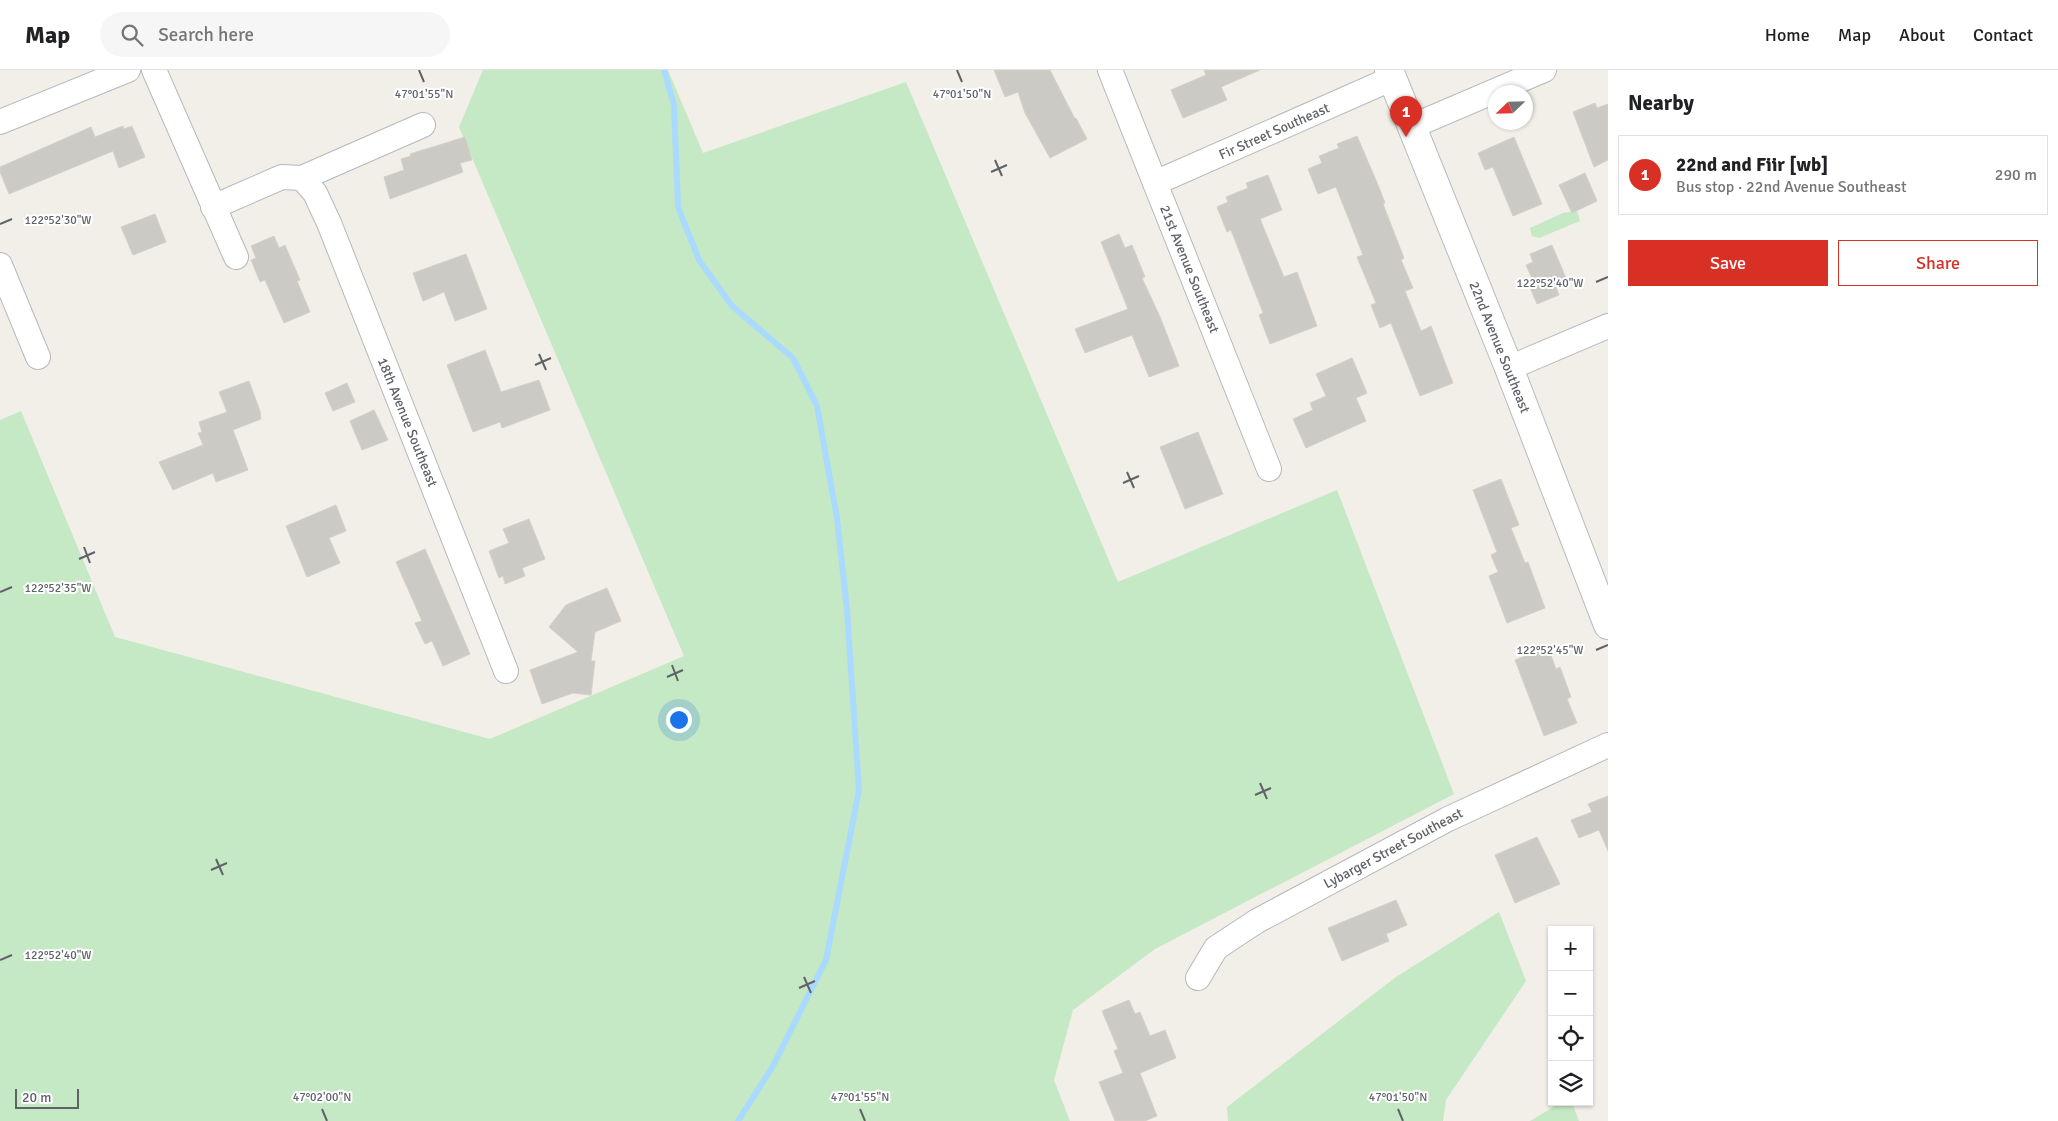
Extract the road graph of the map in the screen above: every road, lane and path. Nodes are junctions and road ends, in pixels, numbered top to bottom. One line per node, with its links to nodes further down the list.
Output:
1 (128, 70): 6 (street)
2 (154, 70): 11 (street)
3 (1110, 70): 10 (street, 21st Avenue Southeast)
4 (1544, 70): 8 (street)
5 (1391, 74): 8 (street, 22nd Avenue Southeast); 10 (street, Fir Street Southeast)
6 (0, 122)
7 (423, 125): 9 (street)
8 (1413, 126): 16 (street, 22nd Avenue Southeast)
9 (302, 178): 11 (street); 19 (street, 18th Avenue Southeast)
10 (1155, 183): 17 (street, 21st Avenue Southeast)
11 (213, 207): 12 (street)
12 (236, 257)
13 (0, 265): 15 (street)
14 (1608, 326): 16 (street)
15 (38, 356)
16 (1509, 368): 18 (street, 22nd Avenue Southeast)
17 (1269, 469)
18 (1608, 622)
19 (506, 671)
20 (1608, 745): 21 (street, Lybarger Street Southeast)
21 (1198, 978)

